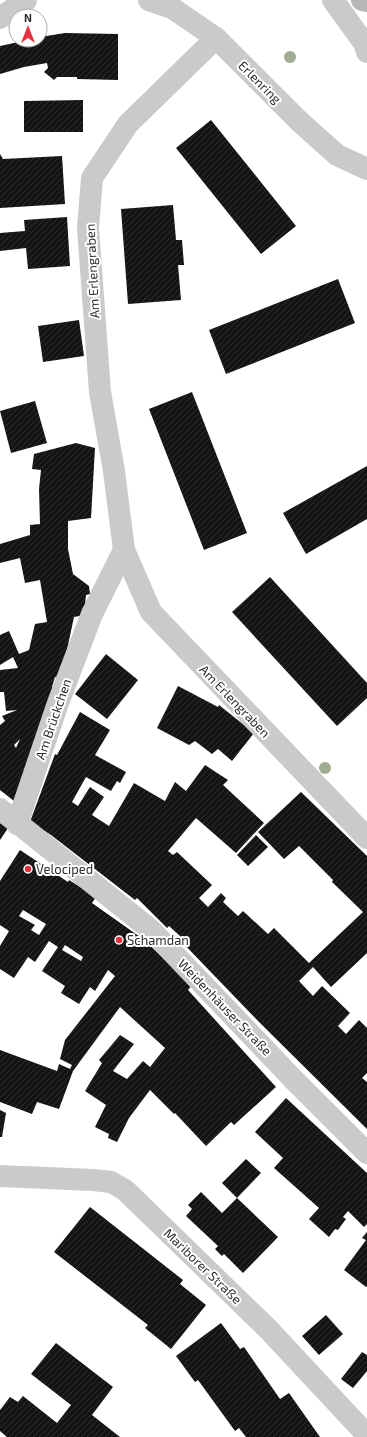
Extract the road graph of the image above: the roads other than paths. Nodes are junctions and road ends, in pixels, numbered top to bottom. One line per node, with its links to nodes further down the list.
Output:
1 (13, 0): 6 (street)
2 (26, 0): 8 (street)
3 (149, 0): 9 (street, Erlenring)
4 (333, 0): 10 (street)
5 (362, 0): 7 (main road)
6 (0, 1)
7 (367, 1)
8 (0, 18)
9 (216, 38): 11 (street, Erlenring); 12 (street, Am Erlengraben)
10 (367, 52)
11 (367, 168)
12 (124, 550): 14 (street, Am Brückchen); 15 (street, Am Erlengraben)
13 (0, 809): 14 (street, Weidenhäuser Straße)
14 (17, 824): 16 (street, Weidenhäuser Straße)
15 (367, 838)
16 (367, 1153)
17 (0, 1176): 18 (street, Mariborer Straße)
18 (367, 1435)

